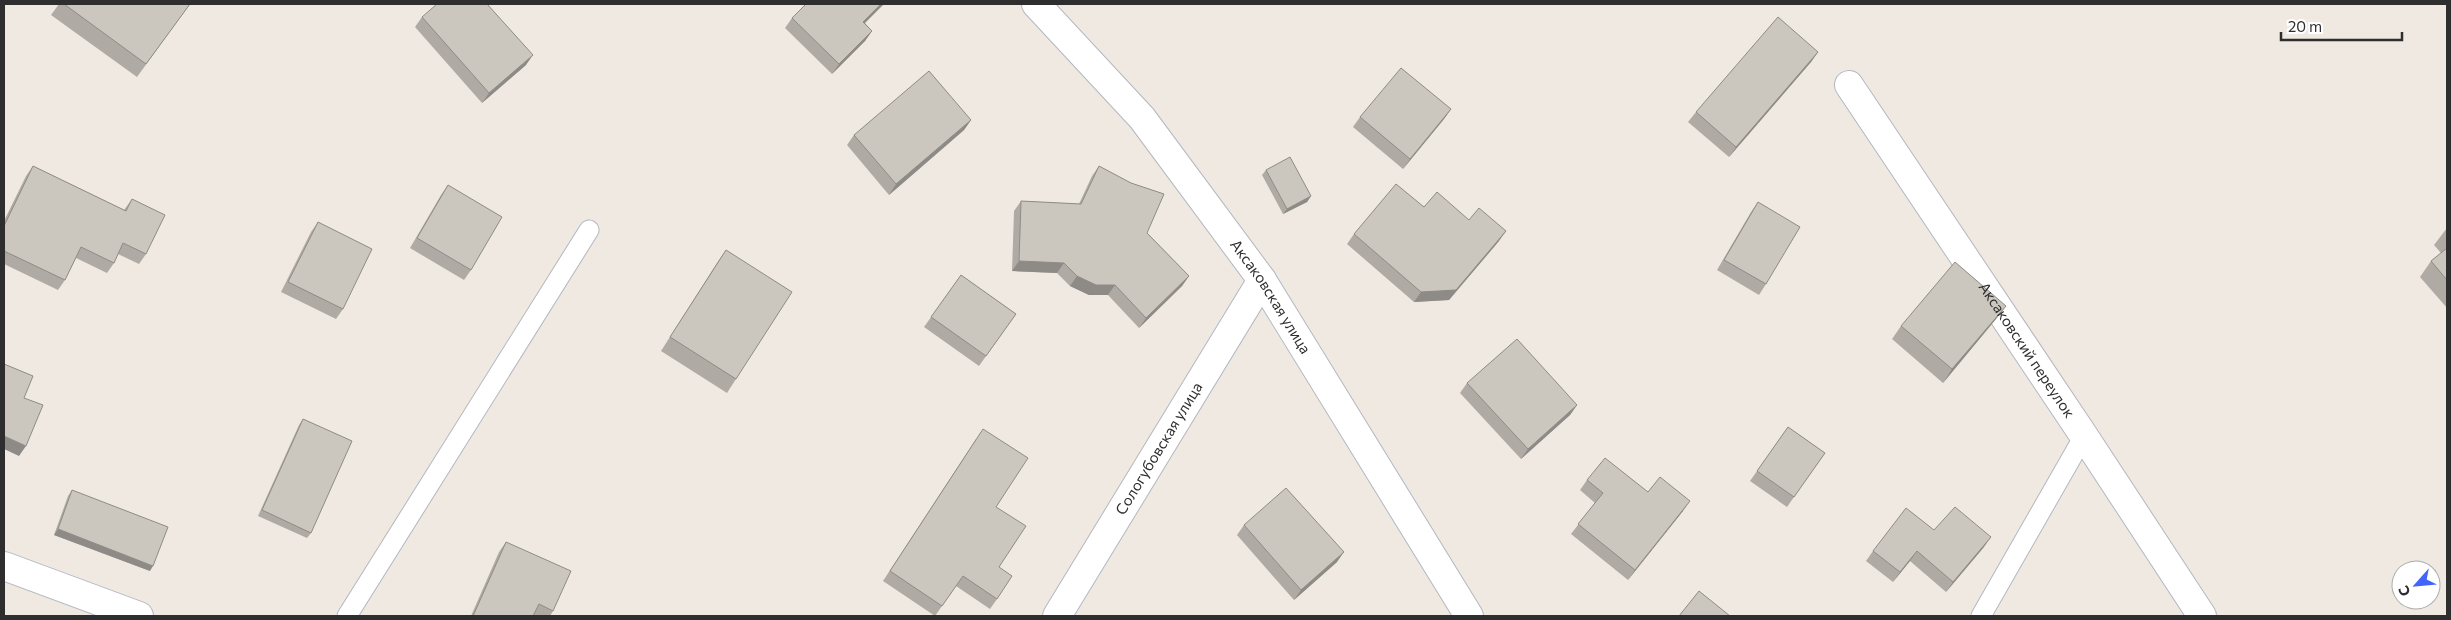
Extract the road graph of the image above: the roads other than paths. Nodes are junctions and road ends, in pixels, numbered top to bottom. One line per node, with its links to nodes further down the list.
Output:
1 (1036, 4): 4 (street, Аксаковская улица)
2 (1849, 85): 5 (street, Аксаковский переулок)
3 (589, 230): 8 (lane)
4 (1262, 280): 9 (street, Сологубовская улица); 10 (street, Аксаковская улица)
5 (2084, 436): 11 (lane); 12 (street, Аксаковский переулок)
6 (4, 566): 7 (street)
7 (139, 616)
8 (347, 616)
9 (1057, 616)
10 (1470, 616)
11 (1981, 616)
12 (2202, 616)

